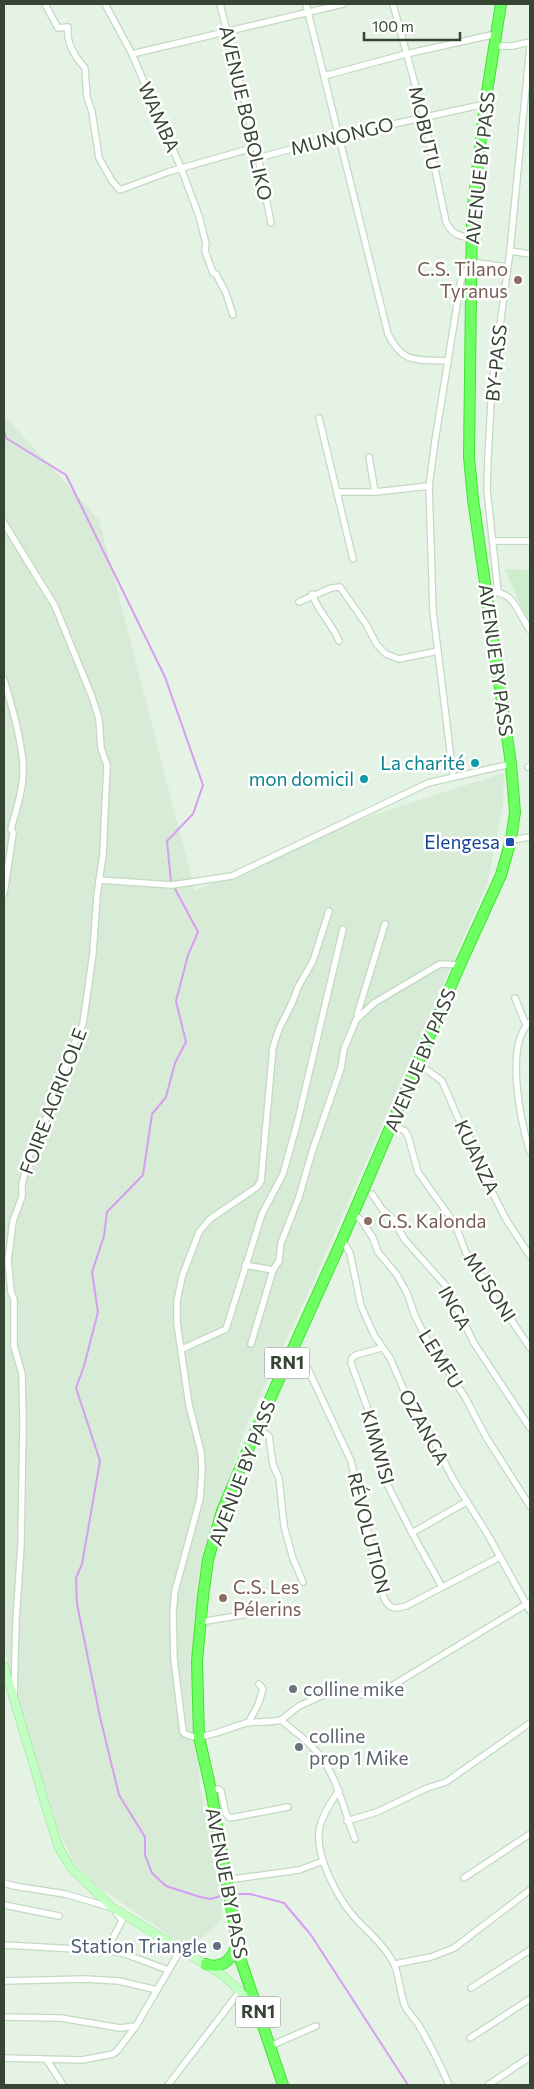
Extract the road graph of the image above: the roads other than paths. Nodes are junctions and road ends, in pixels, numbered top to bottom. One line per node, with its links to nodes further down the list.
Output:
1 (45, 4): 21 (street)
2 (105, 4): 13 (street, WAMBA)
3 (220, 4): 9 (street, AVENUE BOBOLIKO)
4 (306, 4): 8 (street)
5 (343, 4): 8 (street)
6 (393, 4): 14 (street, MOBUTU)
7 (501, 4): 10 (highway, AVENUE BY PASS / RN1)
8 (308, 12): 9 (street); 15 (street)
9 (227, 31): 13 (street); 19 (street, AVENUE BOBOLIKO)
10 (496, 34): 12 (highway, AVENUE BY PASS / RN1); 14 (street)
11 (530, 44): 12 (street); 24 (street, BY-PASS)
12 (495, 46): 16 (highway, AVENUE BY PASS / RN1)
13 (132, 54): 21 (street, WAMBA)
14 (406, 54): 15 (street); 17 (street, MOBUTU)
15 (324, 76): 18 (street)
16 (485, 104): 17 (street, MUNONGO); 23 (highway, AVENUE BY PASS / RN1)
17 (424, 117): 18 (street, MUNONGO); 23 (street, MOBUTU)
18 (339, 136): 20 (street, MUNONGO); 29 (street)
19 (256, 147): 20 (street, AVENUE BOBOLIKO); 21 (street)
20 (258, 158): 22 (street, AVENUE BOBOLIKO)
21 (181, 168): 28 (street, WAMBA)
22 (271, 223)
23 (471, 238): 26 (highway, AVENUE BY PASS / RN1)
24 (510, 251): 25 (street); 27 (street, BY-PASS)
25 (530, 254)
26 (471, 262): 27 (street); 29 (street); 39 (highway, AVENUE BY PASS / RN1)
27 (507, 267): 36 (street, BY-PASS)
28 (233, 315)
29 (448, 361): 32 (street)
30 (319, 418): 33 (street)
31 (369, 457): 34 (street)
32 (429, 486): 34 (street); 44 (street)
33 (337, 492): 34 (street); 38 (street)
34 (375, 492)
35 (4, 524): 50 (street, FOIRE AGRICOLE)
36 (494, 541): 37 (street); 39 (street, BY-PASS)
37 (530, 541)
38 (353, 559)
39 (493, 592): 42 (street); 46 (highway, AVENUE BY PASS / RN1)
40 (312, 594): 41 (street); 43 (street); 44 (street)
41 (299, 602)
42 (530, 630)
43 (339, 641)
44 (438, 651): 47 (street)
45 (4, 680): 51 (street)
46 (511, 764): 47 (street); 49 (highway, AVENUE BY PASS / RN1)
47 (454, 776): 50 (street)
48 (530, 837): 49 (street)
49 (511, 840): 55 (highway, AVENUE BY PASS / RN1)
50 (99, 880): 89 (street, FOIRE AGRICOLE)
51 (4, 893)
52 (329, 911): 74 (street)
53 (385, 924): 57 (street)
54 (343, 929): 68 (street)
55 (460, 965): 57 (street); 59 (highway, AVENUE BY PASS / RN1)
56 (515, 998): 58 (street)
57 (356, 1020): 69 (street)
58 (528, 1023): 62 (street)
59 (418, 1066): 61 (highway, AVENUE BY PASS / RN1); 67 (street, KUANZA)
60 (530, 1121): 62 (street)
61 (392, 1125): 65 (highway, AVENUE BY PASS / RN1); 73 (street, MUSONI)
62 (523, 1126): 63 (street)
63 (530, 1152)
64 (372, 1194): 76 (street, INGA)
65 (354, 1213): 66 (highway, AVENUE BY PASS / RN1); 78 (street, LEMFU)
66 (342, 1240): 71 (highway, AVENUE BY PASS / RN1); 72 (street, OZANGA)
67 (530, 1256)
68 (245, 1265): 69 (street); 74 (street)
69 (273, 1270): 70 (street)
70 (251, 1344)
71 (294, 1348): 75 (highway, AVENUE BY PASS / RN1); 82 (street, RÉVOLUTION)
72 (381, 1348): 77 (street, OZANGA); 79 (street, KIMWISI)
73 (530, 1348)
74 (182, 1349): 93 (street)
75 (257, 1428): 81 (street); 86 (highway, AVENUE BY PASS / RN1)
76 (530, 1428)
77 (466, 1502): 79 (street); 80 (street, OZANGA)
78 (530, 1506)
79 (412, 1533): 82 (street, KIMWISI)
80 (500, 1557): 82 (street, RÉVOLUTION); 83 (street, OZANGA)
81 (303, 1582)
82 (442, 1587)
83 (529, 1604): 85 (street, OZANGA); 90 (street)
84 (267, 1611): 86 (street)
85 (530, 1611)
86 (200, 1622): 93 (highway, AVENUE BY PASS / RN1)
87 (4, 1666): 89 (street)
88 (259, 1684): 91 (street)
89 (14, 1700): 106 (street)
90 (281, 1720): 91 (street); 95 (street)
91 (248, 1723): 93 (street)
92 (530, 1723): 97 (street)
93 (199, 1737): 94 (highway, AVENUE BY PASS / RN1)
94 (211, 1790): 96 (street); 102 (highway, AVENUE BY PASS / RN1)
95 (339, 1790): 97 (street); 100 (street)
96 (288, 1807)
97 (348, 1820): 99 (street)
98 (530, 1834): 101 (street)
99 (355, 1839)
100 (323, 1861): 102 (street); 114 (street)
101 (464, 1878)
102 (226, 1880): 108 (highway, AVENUE BY PASS / RN1)
103 (4, 1883): 106 (street)
104 (530, 1890): 114 (street)
105 (4, 1905): 107 (street)
106 (113, 1908): 110 (street); 112 (street)
107 (59, 1916)
108 (237, 1938): 113 (highway); 121 (highway, AVENUE BY PASS / RN1)
109 (4, 1945): 112 (street)
110 (181, 1949): 113 (street); 115 (street)
111 (530, 1950): 117 (street)
112 (106, 1951): 115 (street)
113 (206, 1964): 119 (street)
114 (394, 1964): 133 (street)
115 (168, 1970): 118 (street)
116 (4, 1981): 118 (street)
117 (471, 1988)
118 (157, 1990): 123 (street)
119 (240, 1991): 121 (street); 131 (street)
120 (530, 1999): 125 (street)
121 (259, 2014): 126 (highway, AVENUE BY PASS / RN1)
122 (4, 2017): 123 (street)
123 (136, 2026): 129 (street)
124 (316, 2026): 126 (street)
125 (470, 2038)
126 (270, 2046): 132 (highway, AVENUE BY PASS / RN1)
127 (530, 2056): 134 (street)
128 (4, 2058): 129 (street)
129 (47, 2060): 130 (street)
130 (63, 2085)
131 (168, 2085)
132 (283, 2085)
133 (449, 2085)
134 (488, 2085)

